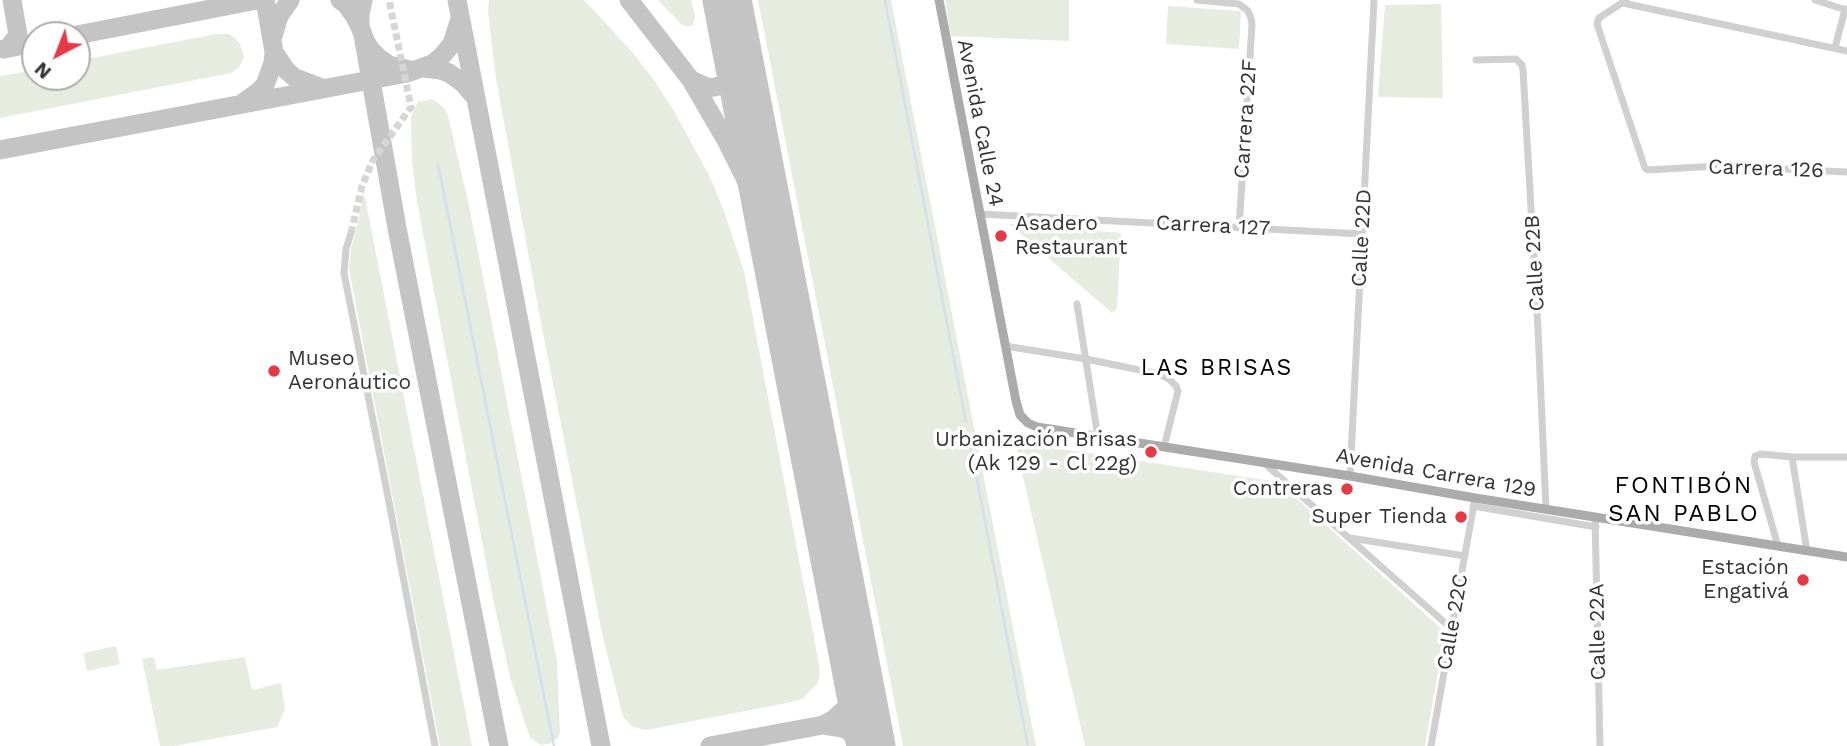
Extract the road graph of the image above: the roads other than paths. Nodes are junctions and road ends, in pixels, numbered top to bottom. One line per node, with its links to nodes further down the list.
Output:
1 (939, 0): 11 (main road, Avenida Calle 24)
2 (1197, 0): 12 (street, Carrera 22F)
3 (1374, 0): 14 (street, Calle 22D)
4 (1815, 0): 6 (street)
5 (1624, 1): 7 (street); 10 (street, Carrera 126)
6 (1846, 10): 7 (street)
7 (1835, 48): 8 (street)
8 (1847, 51)
9 (1476, 60): 26 (street, Calle 22B)
10 (1847, 172)
11 (980, 214): 12 (street, Carrera 127); 16 (main road, Avenida Calle 24)
12 (1239, 228): 14 (street, Carrera 127)
13 (351, 233): 34 (street)
14 (1362, 234): 24 (street, Calle 22D)
15 (1077, 304): 17 (street)
16 (1005, 346): 17 (street); 18 (main road, Avenida Calle 24)
17 (1086, 359): 19 (street); 20 (street)
18 (1021, 418): 19 (main road, Avenida Carrera 129)
19 (1098, 437): 20 (main road, Avenida Carrera 129)
20 (1164, 447): 23 (main road, Avenida Carrera 129)
21 (1792, 457): 22 (street); 29 (street); 30 (street)
22 (1847, 457)
23 (1264, 463): 24 (main road, Avenida Carrera 129); 28 (street)
24 (1350, 476): 25 (main road, Avenida Carrera 129)
25 (1474, 502): 26 (main road, Avenida Carrera 129); 27 (street); 31 (street, Calle 22C)
26 (1546, 509): 27 (main road, Avenida Carrera 129)
27 (1595, 522): 29 (main road, Avenida Carrera 129); 36 (street, Calle 22A)
28 (1350, 538): 31 (street); 33 (street)
29 (1778, 546): 30 (main road, Avenida Carrera 129)
30 (1807, 551): 32 (main road, Avenida Carrera 129)
31 (1465, 556): 33 (street, Calle 22C)
32 (1847, 557)
33 (1452, 629): 35 (street, Calle 22C)
34 (435, 746)
35 (1431, 746)
36 (1600, 746)

